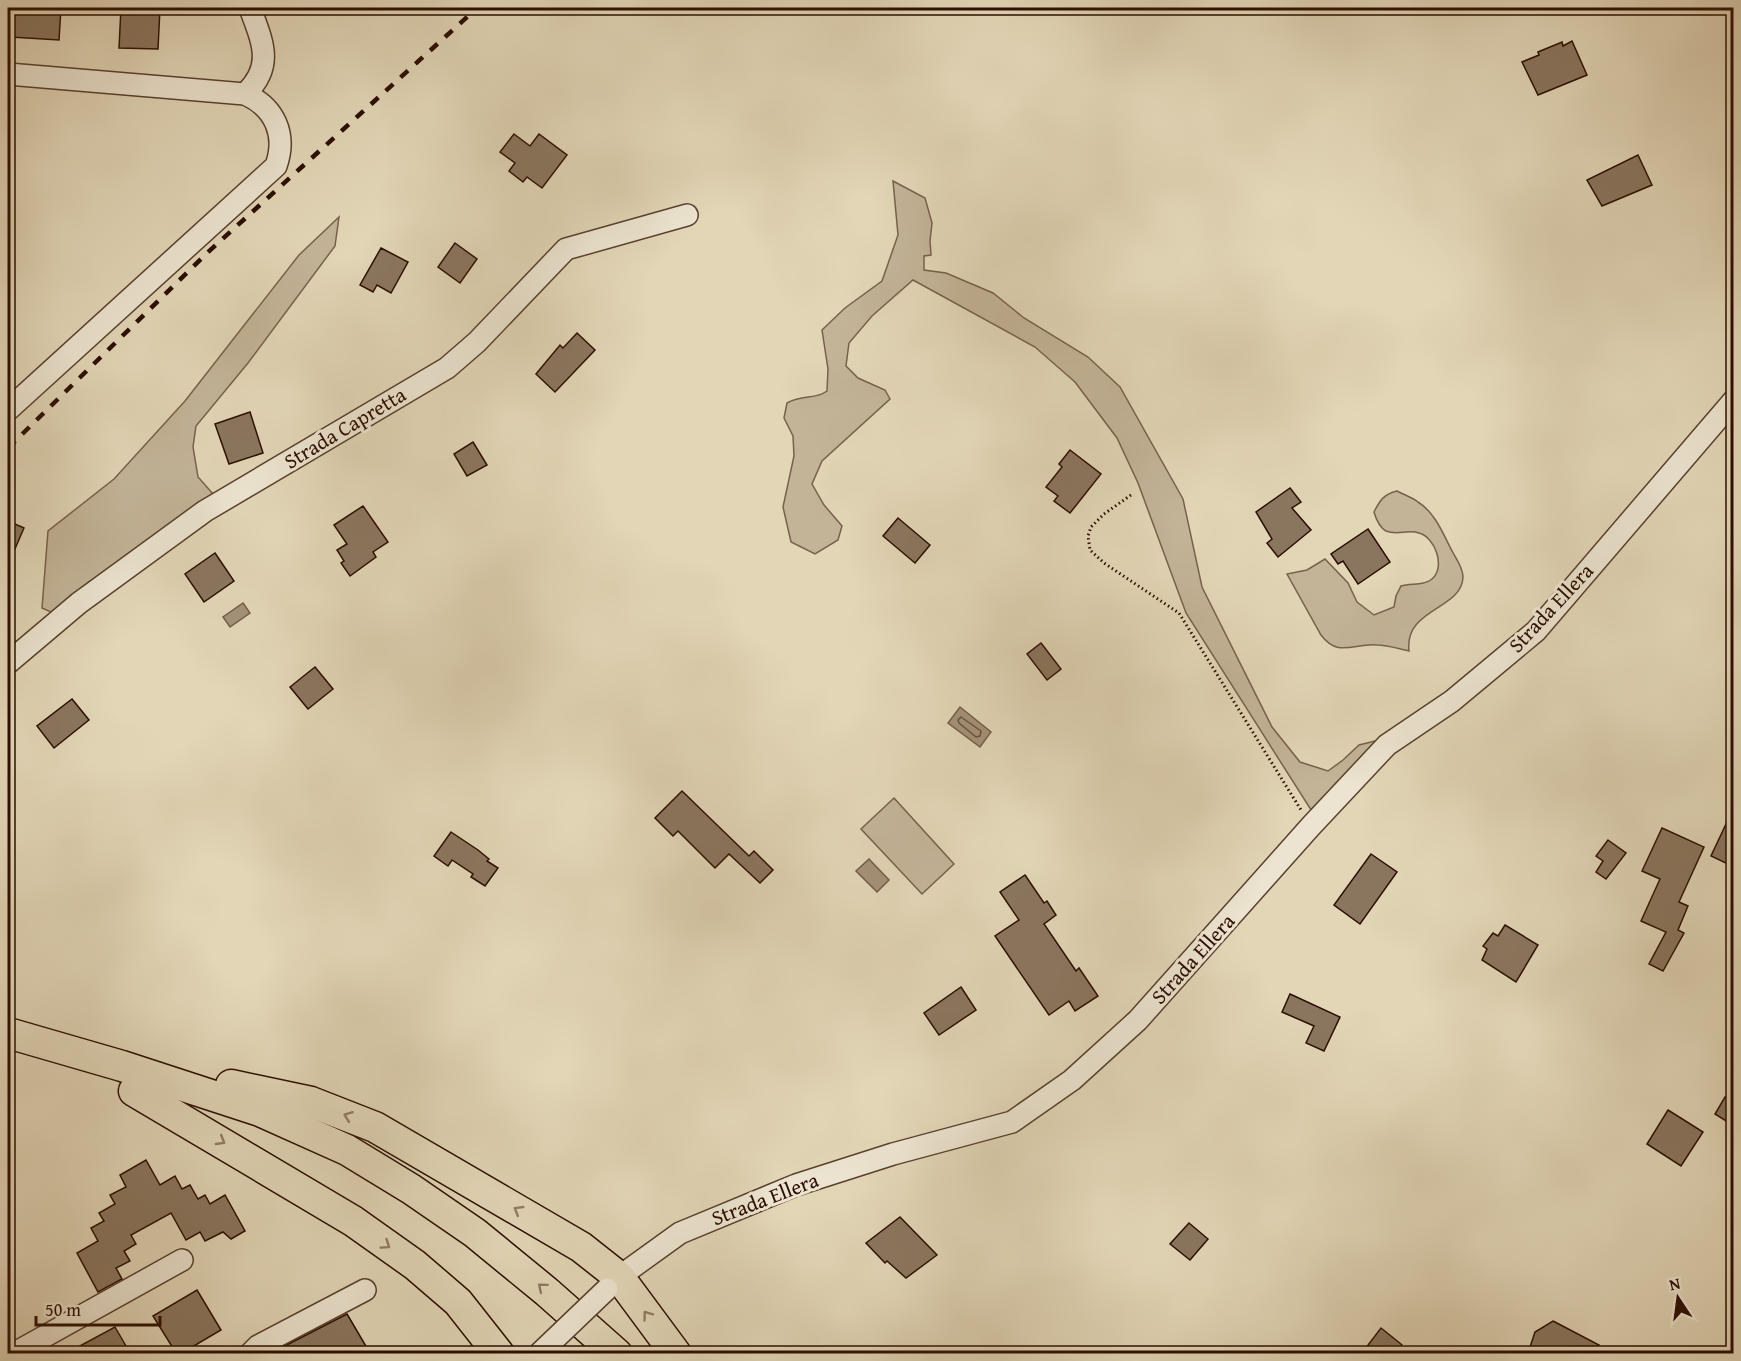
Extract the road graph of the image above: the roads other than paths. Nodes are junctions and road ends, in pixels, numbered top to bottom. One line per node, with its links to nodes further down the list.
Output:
1 (250, 8): 3 (street)
2 (8, 74): 3 (street)
3 (245, 94): 6 (street)
4 (687, 214): 7 (street, Strada Capretta)
5 (1734, 400): 12 (street, Strada Ellera)
6 (8, 410)
7 (8, 663)
8 (8, 1033): 10 (highway)
9 (8, 1053): 10 (highway)
10 (128, 1078): 12 (highway, one-way to 10); 14 (highway, one-way to 14); 19 (highway); 20 (highway, one-way to 10)
11 (182, 1260): 15 (street)
12 (613, 1283): 18 (street, Strada Ellera, bridge); 21 (highway, one-way to 12)
13 (366, 1290): 16 (street)
14 (483, 1341): 17 (highway)
15 (13, 1353)
16 (250, 1353)
17 (499, 1353)
18 (539, 1353)
19 (587, 1353)
20 (617, 1353)
21 (676, 1353)

